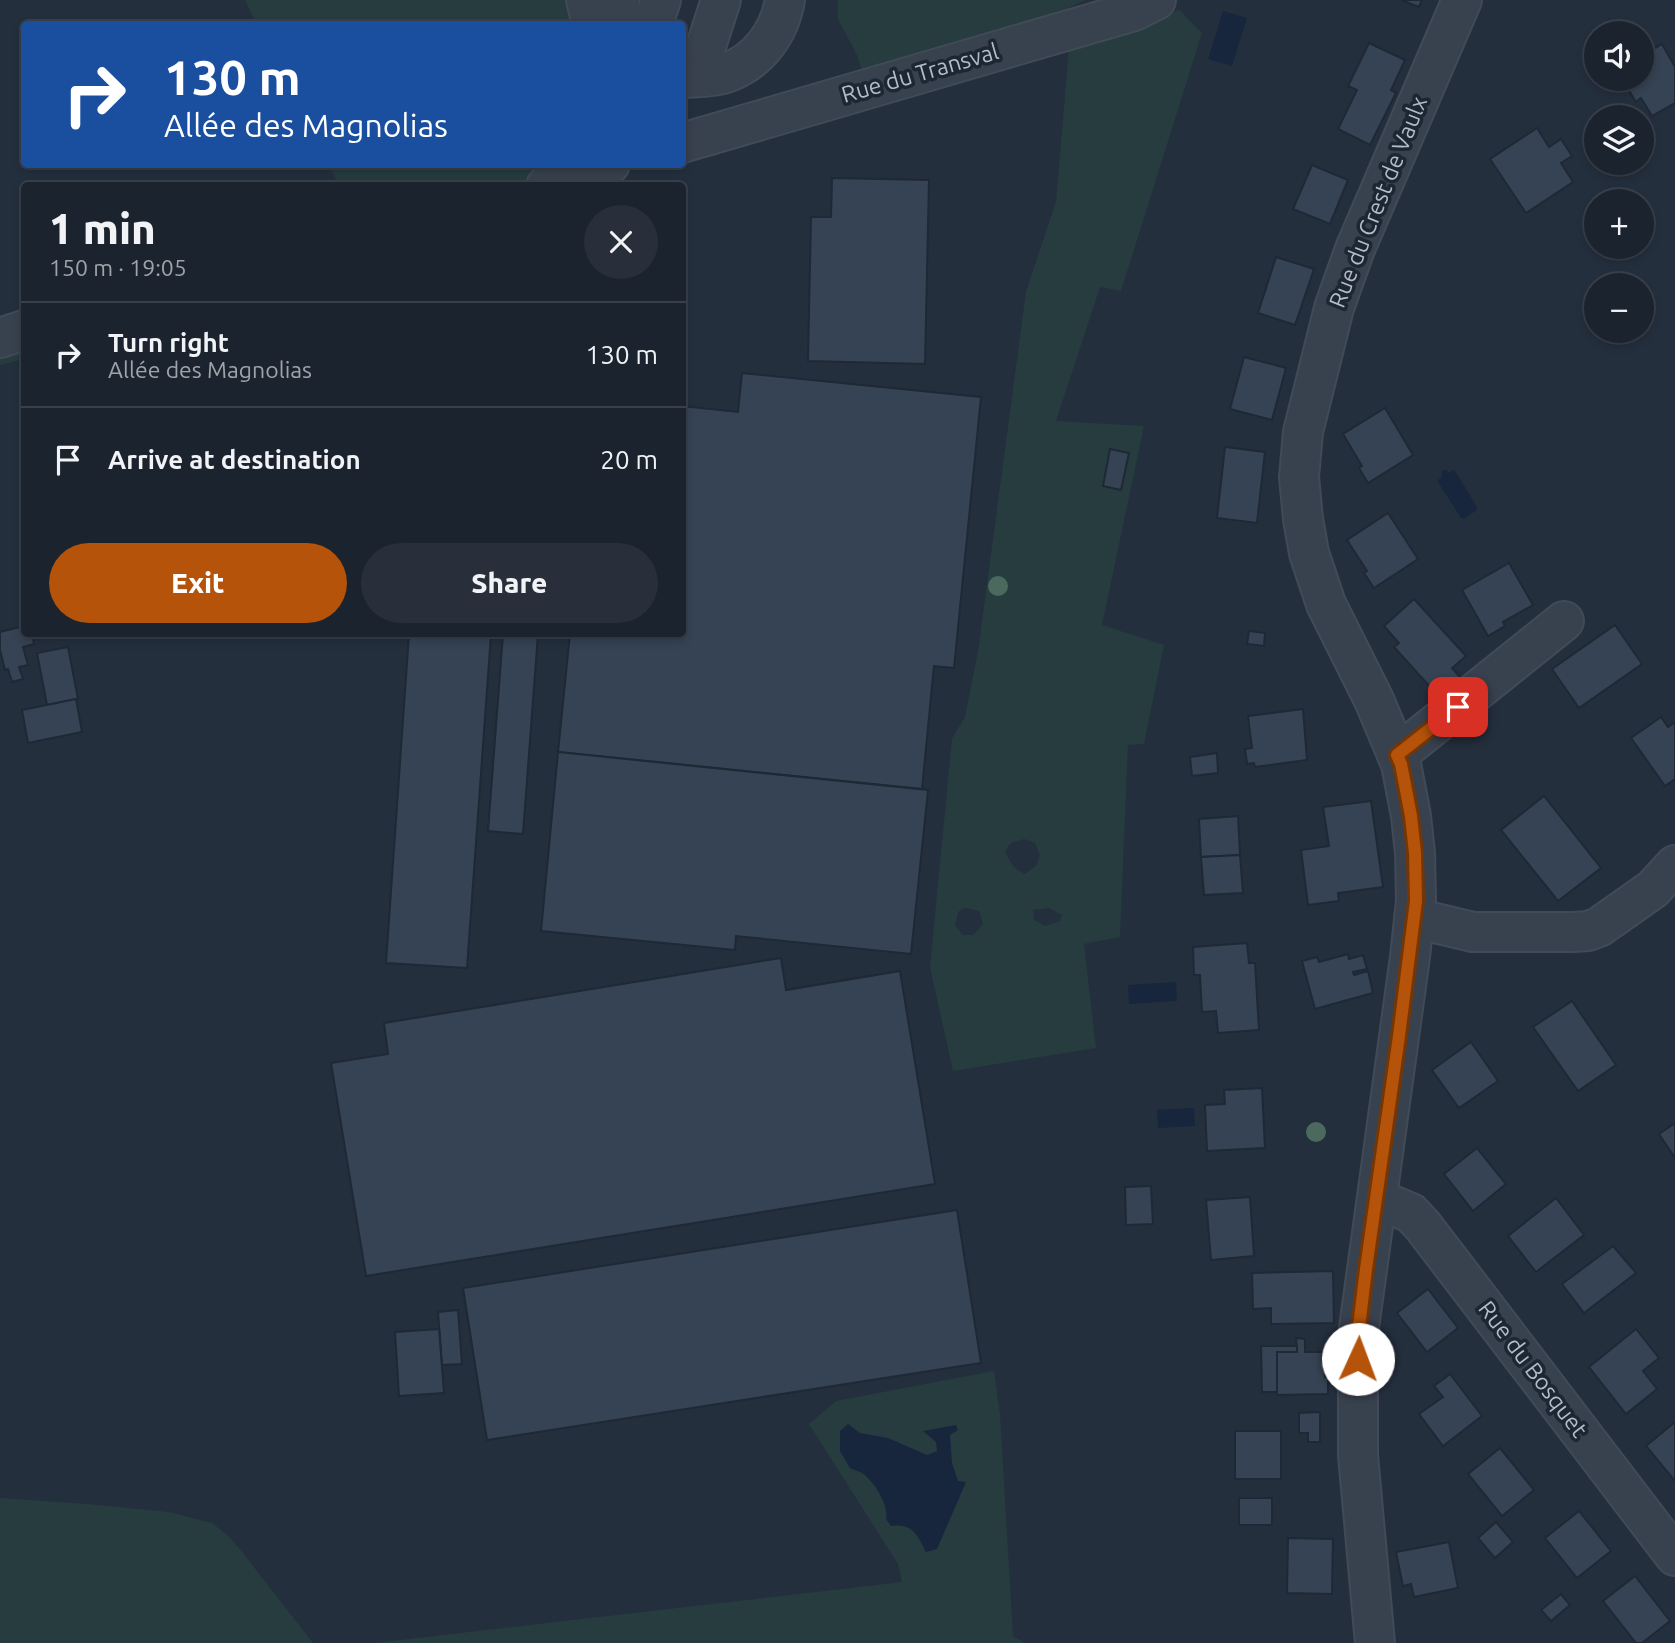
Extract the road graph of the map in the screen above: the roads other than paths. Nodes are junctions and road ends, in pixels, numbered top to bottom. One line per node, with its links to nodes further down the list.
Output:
1 (586, 0): 8 (street)
2 (619, 0): 9 (street)
3 (662, 0): 10 (street)
4 (720, 0): 11 (street)
5 (785, 0): 11 (street)
6 (1156, 0): 12 (street, Rue du Transval)
7 (1462, 0): 18 (street, Rue du Crest de Vaulx)
8 (591, 21)
9 (622, 21)
10 (654, 21)
11 (689, 78)
12 (686, 143)
13 (608, 172): 14 (street)
14 (564, 182)
15 (21, 331): 16 (street)
16 (0, 338)
17 (1564, 621): 18 (street)
18 (1397, 755): 20 (street, Rue du Crest de Vaulx)
19 (1675, 865): 20 (street)
20 (1414, 918): 21 (street, Rue du Crest de Vaulx)
21 (1377, 1199): 22 (street, Rue du Bosquet); 23 (street, Rue du Crest de Vaulx)
22 (1675, 1556)
23 (1375, 1643)

